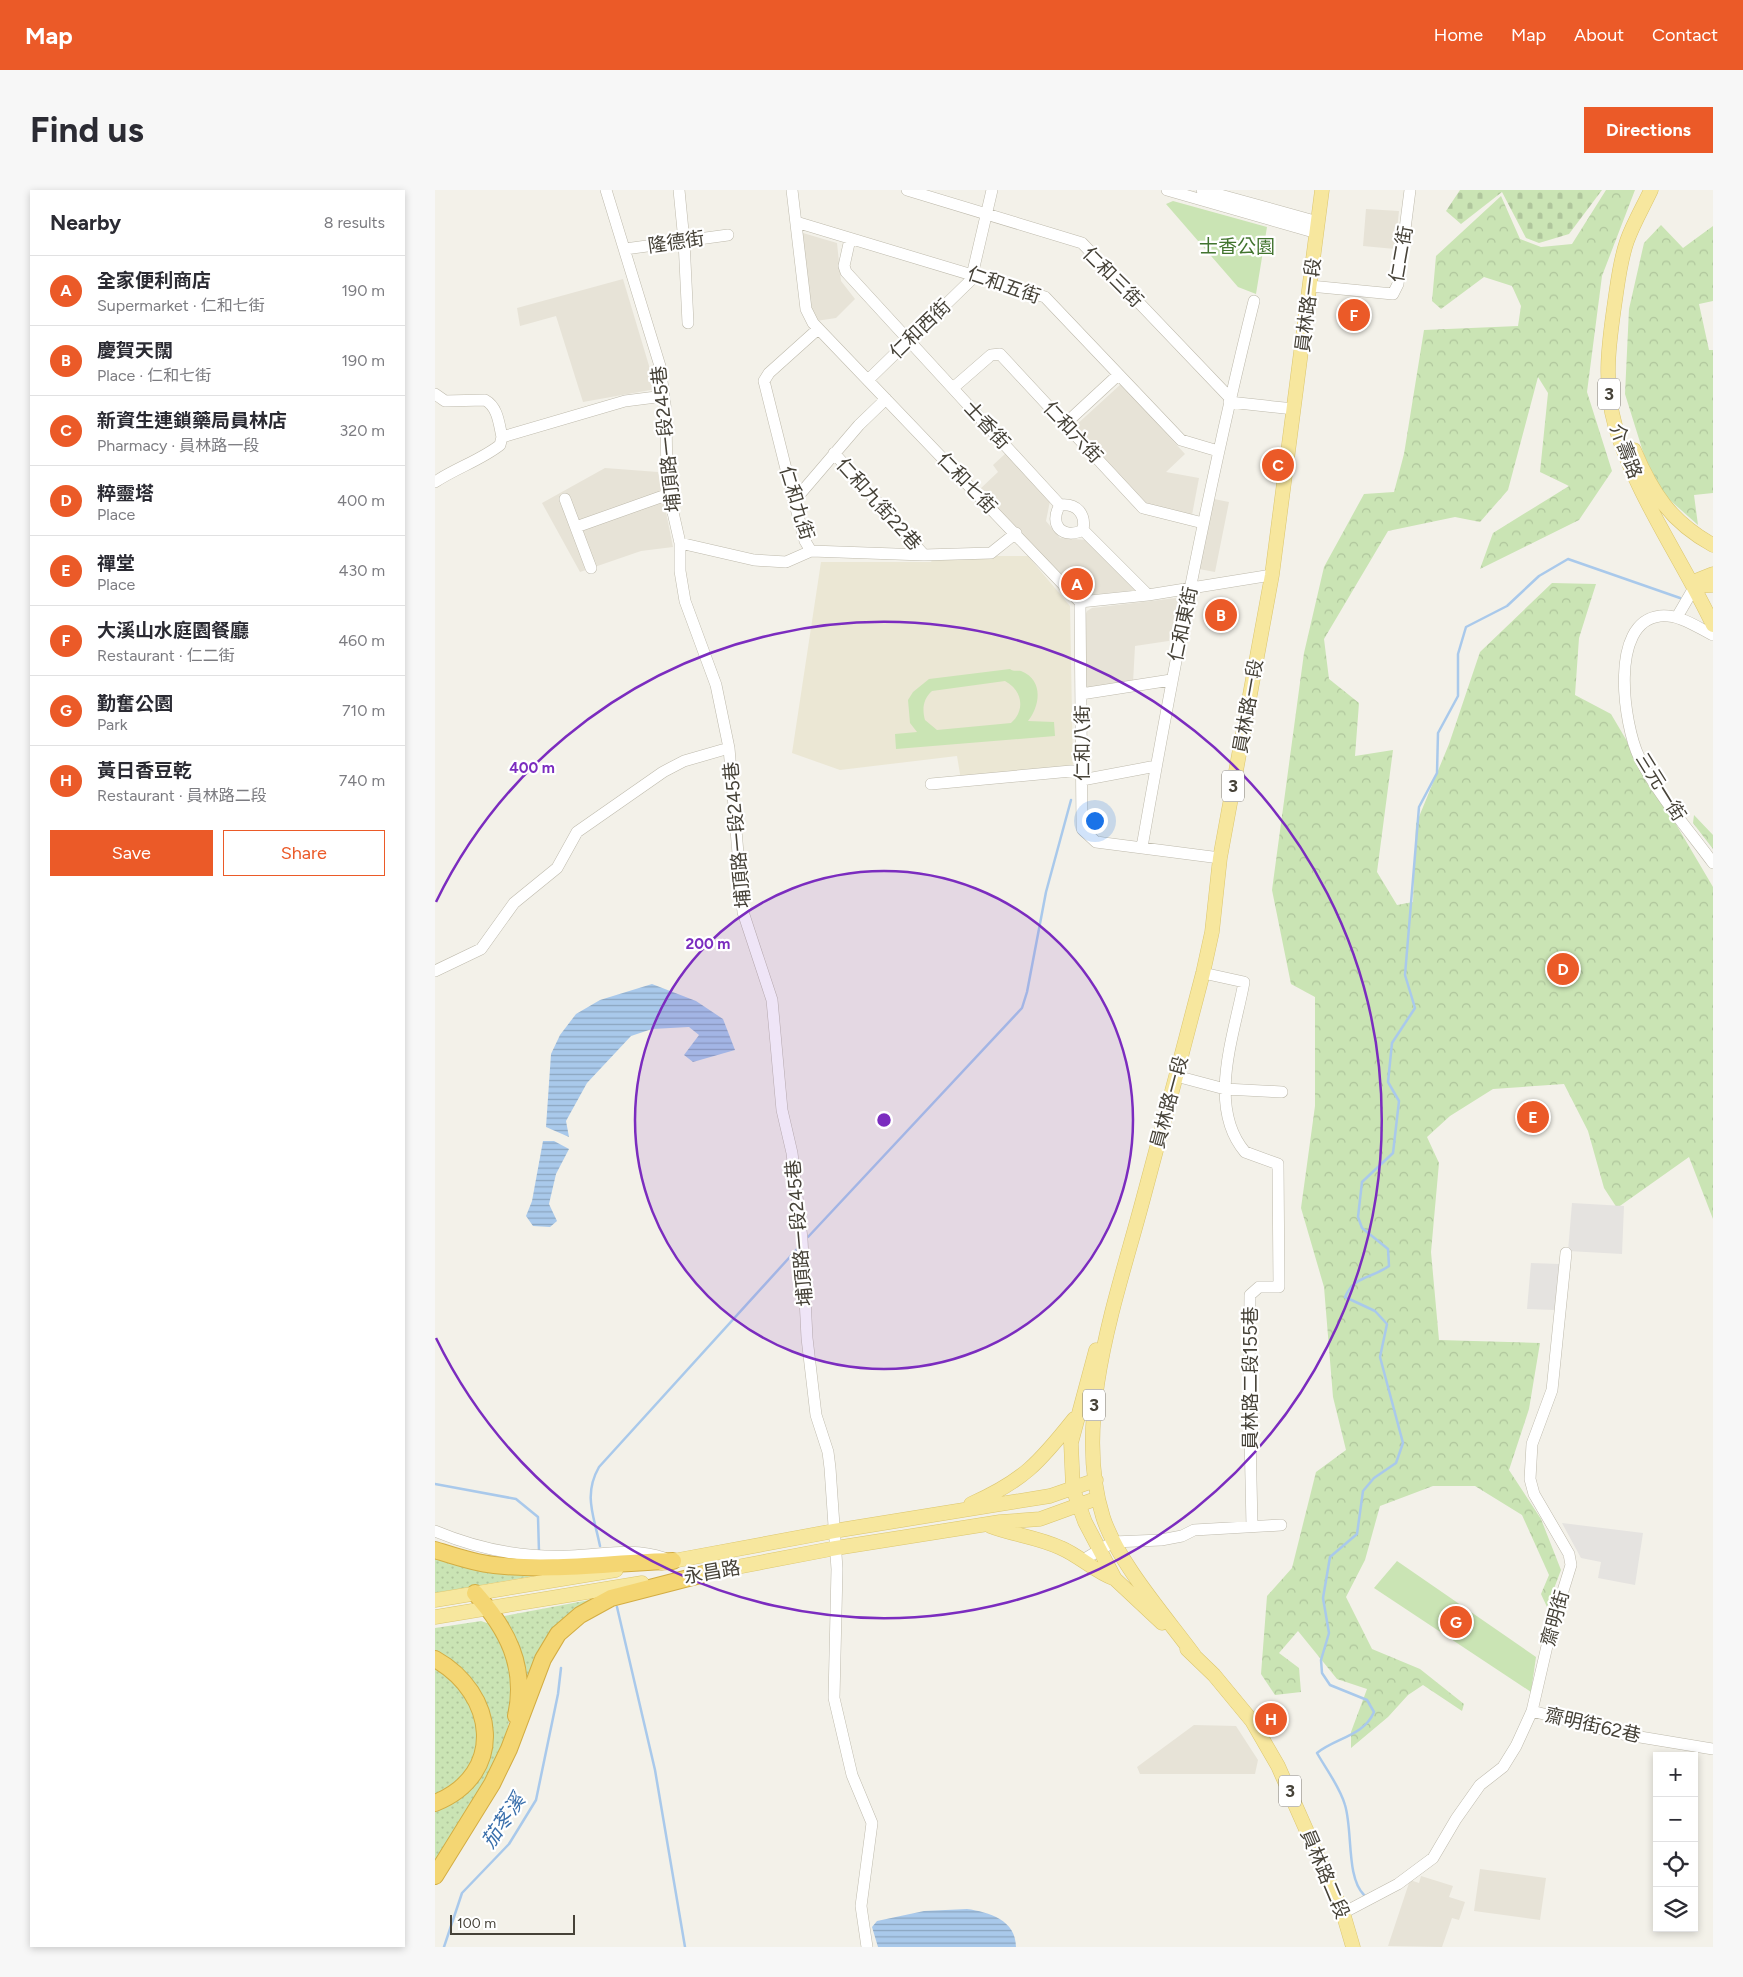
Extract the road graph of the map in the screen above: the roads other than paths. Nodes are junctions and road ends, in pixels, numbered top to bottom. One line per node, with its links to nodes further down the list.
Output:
1 (606, 190): 18 (street, 埔頂路一段245巷)
2 (679, 190): 17 (street)
3 (791, 190): 13 (street, 仁和七街)
4 (907, 190): 12 (street, 仁和三街)
5 (992, 190): 12 (street, 仁和西街)
6 (1167, 190): 14 (street)
7 (1202, 190): 14 (street)
8 (1322, 190): 14 (main road, 員林路一段 / 3)
9 (1410, 190): 20 (street, 仁二街)
10 (1651, 190): 54 (main road, 介壽路 / 3)
11 (1660, 190): 47 (main road, 介壽路 / 3)
12 (987, 214): 19 (street, 仁和西街); 31 (street, 仁和三街)
13 (796, 222): 16 (street, 仁和五街); 23 (street, 仁和七街)
14 (1317, 228): 20 (main road, 員林路一段 / 3)
15 (728, 235): 17 (street, 隆德街)
16 (850, 239): 19 (street, 仁和五街); 24 (street, 士香街)
17 (684, 241): 18 (street, 隆德街); 22 (street)
18 (625, 249): 29 (street, 埔頂路一段245巷)
19 (973, 274): 24 (street, 仁和西街); 25 (street, 仁和五街)
20 (1310, 286): 32 (main road, 員林路一段 / 3)
21 (1254, 301): 31 (street, 仁和東街)
22 (688, 323)
23 (818, 329): 26 (street, 仁和七街); 40 (street, 仁和九街)
24 (910, 339): 26 (street, 仁和西街); 27 (street, 士香街)
25 (1118, 375): 33 (street); 35 (street, 仁和五街)
26 (868, 380): 30 (street, 仁和七街)
27 (953, 388): 33 (street, 仁和六街); 41 (street, 士香街)
28 (435, 394): 34 (street)
29 (663, 396): 34 (street); 38 (street, 埔頂路一段245巷)
30 (886, 399): 36 (street); 45 (street, 仁和七街)
31 (1229, 400): 32 (street); 35 (street, 仁和東街)
32 (1294, 409): 52 (main road, 員林路一段 / 3)
33 (1065, 424): 42 (street, 仁和六街)
34 (502, 437): 37 (street)
35 (1218, 451): 42 (street, 仁和東街)
36 (834, 453): 40 (street); 49 (street, 仁和九街22巷)
37 (435, 482)
38 (669, 494): 43 (street); 46 (street, 埔頂路一段245巷)
39 (565, 499): 43 (street)
40 (794, 501): 48 (street, 仁和九街)
41 (1060, 505): 44 (street, 士香街); 44 (street)
42 (1203, 523): 55 (street, 仁和東街)
43 (576, 527): 50 (street)
44 (1083, 530): 56 (street, 士香街)
45 (1017, 533): 49 (street, 仁和九街); 57 (street, 仁和七街)
46 (680, 543): 48 (street); 63 (street, 埔頂路一段245巷)
47 (1713, 545)
48 (811, 550): 49 (street, 仁和九街)
49 (924, 554)
50 (591, 568)
51 (1713, 574): 54 (main road)
52 (1272, 575): 55 (street); 68 (main road, 員林路一段 / 3)
53 (1713, 585): 54 (main road)
54 (1695, 586): 58 (street); 59 (main road, 介壽路)
55 (1190, 588): 56 (street); 61 (street, 仁和東街)
56 (1148, 595): 57 (street)
57 (1080, 602): 62 (street, 仁和八街)
58 (1677, 617): 60 (street, 三元一街); 69 (street, 三元一街)
59 (1713, 625)
60 (1713, 635)
61 (1171, 680): 62 (street); 64 (street, 仁和東街)
62 (1081, 694): 65 (street, 仁和八街)
63 (729, 748): 70 (street); 87 (street, 埔頂路一段245巷)
64 (1156, 766): 65 (street); 67 (street, 仁和東街)
65 (1082, 775): 66 (street); 67 (street, 仁和八街)
66 (931, 784)
67 (1142, 847): 68 (street, 仁和八街)
68 (1220, 858): 71 (main road, 員林路一段 / 3)
69 (1713, 863)
70 (435, 972)
71 (1203, 973): 72 (main road, 員林路一段 / 3); 73 (street)
72 (1176, 1076): 73 (street); 76 (main road, 員林路一段 / 3)
73 (1225, 1089): 74 (street); 85 (street, 員林路二段155巷)
74 (1283, 1092)
75 (1566, 1253): 102 (street, 齋明街)
76 (1108, 1330): 77 (main road, 員林路一段 / 3); 78 (main road, 員林路一段 / 3)
77 (1077, 1414): 79 (main road, 員林路一段 / 3); 82 (main road)
78 (1095, 1480): 79 (main road, 永昌路); 80 (main road, 員林路二段 / 3)
79 (1073, 1489): 81 (main road, 員林路一段 / 3); 82 (main road, 永昌路)
80 (1098, 1498): 81 (main road, 永昌路); 88 (main road, 員林路二段 / 3)
81 (1079, 1504): 83 (main road, 永昌路); 91 (main road, 員林路二段 / 3)
82 (957, 1511): 87 (main road, 永昌路)
83 (989, 1525): 89 (main road, 永昌路); 92 (main road)
84 (1281, 1525): 85 (street)
85 (1252, 1526): 88 (street)
86 (435, 1531): 93 (street)
87 (834, 1531): 89 (street, 埔頂路一段245巷); 93 (main road, 永昌路)
88 (1113, 1542): 91 (street); 100 (main road, 員林路二段 / 3)
89 (836, 1548): 94 (main road, 永昌路); 108 (street, 埔頂路一段245巷)
90 (435, 1550): 93 (highway)
91 (1099, 1550): 92 (street); 95 (main road, 員林路二段 / 3)
92 (1083, 1560): 95 (main road)
93 (673, 1561): 96 (main road, 永昌路)
94 (704, 1574): 98 (main road, 永昌路); 103 (highway)
95 (1115, 1579): 100 (main road, 員林路二段 / 3)
96 (475, 1593): 97 (main road, 永昌路); 98 (highway)
97 (435, 1600)
98 (487, 1607): 99 (main road, 永昌路); 103 (highway)
99 (435, 1617)
100 (1194, 1655): 107 (main road, 員林路二段 / 3)
101 (435, 1658): 105 (highway)
102 (1532, 1711): 104 (street, 齋明街62巷); 107 (street, 齋明街)
103 (509, 1749): 106 (highway)
104 (1713, 1749)
105 (435, 1803)
106 (435, 1876)
107 (1343, 1912): 109 (main road, 員林路二段 / 3)
108 (867, 1947)
109 (1353, 1947)

